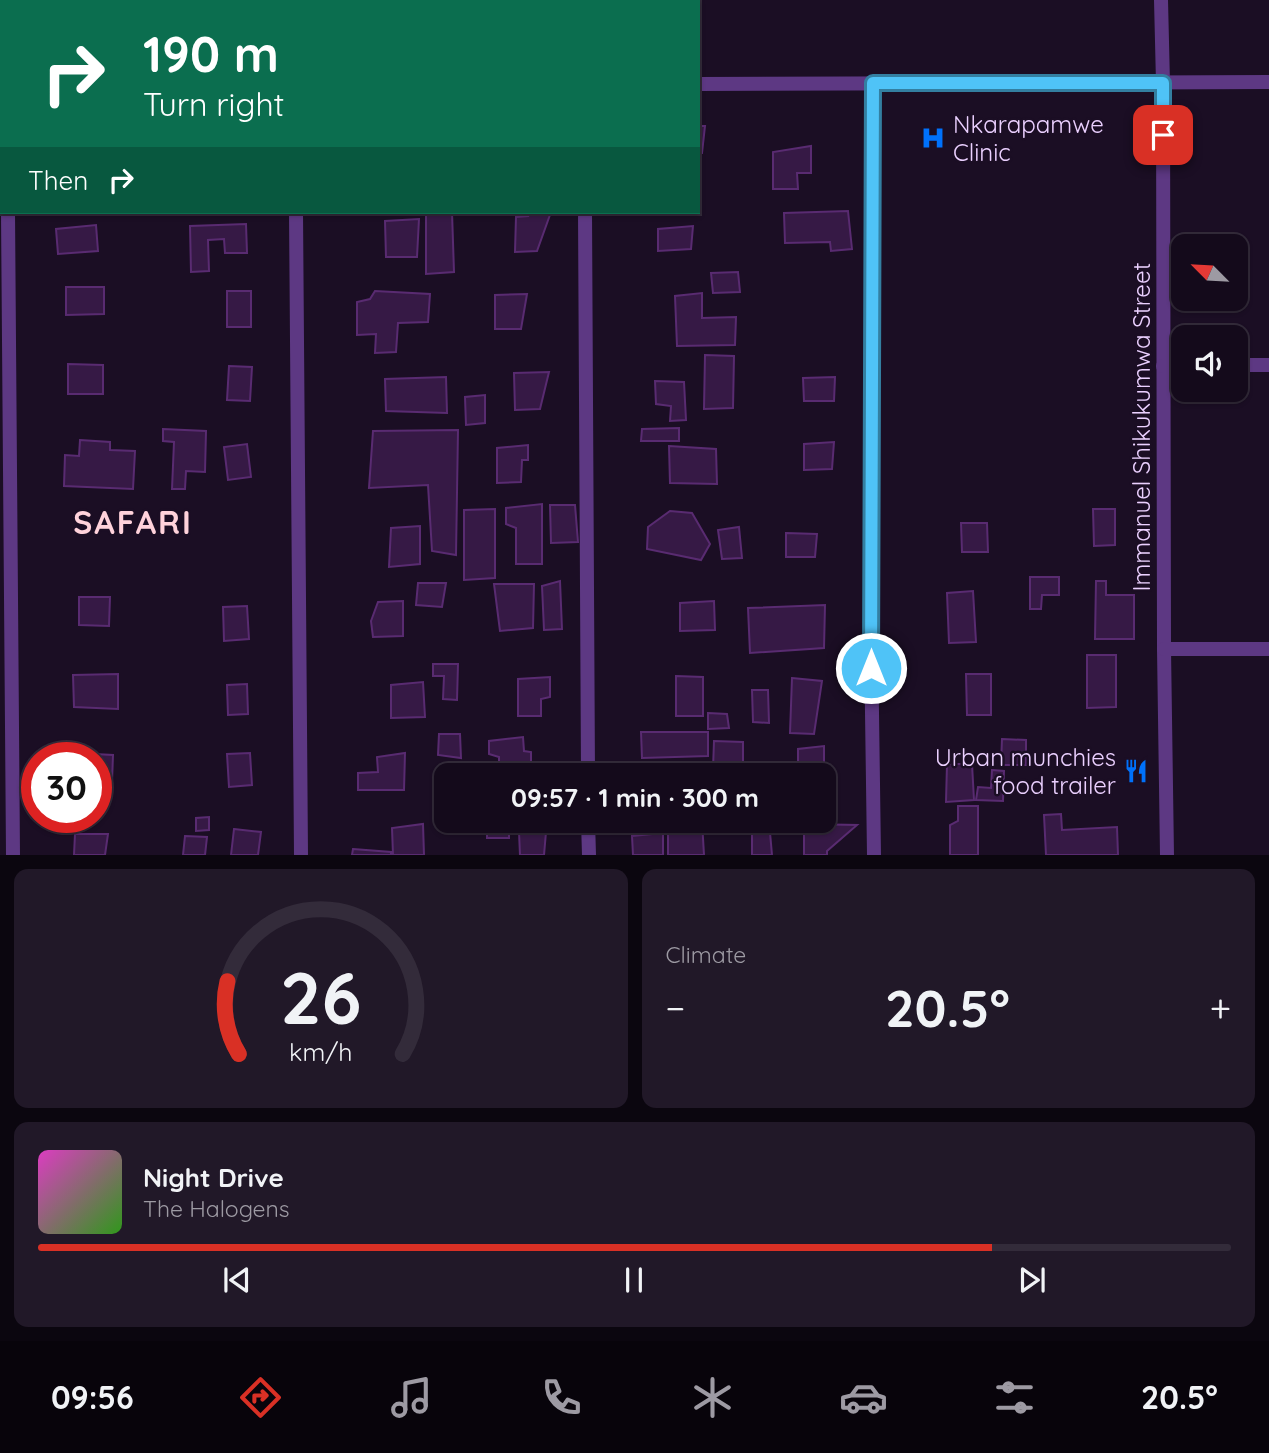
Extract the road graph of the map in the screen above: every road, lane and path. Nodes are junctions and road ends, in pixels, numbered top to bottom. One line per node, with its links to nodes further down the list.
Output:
1 (1161, 0): 4 (street, Immanuel Shikukumwa Street)
2 (1269, 82): 4 (street)
3 (873, 83): 4 (street); 5 (street); 20 (street)
4 (1163, 83): 11 (street, Immanuel Shikukumwa Street)
5 (700, 85)
6 (8, 214): 17 (street)
7 (296, 214): 18 (street)
8 (585, 214): 15 (street)
9 (1248, 365): 10 (street)
10 (1269, 365)
11 (1163, 366): 12 (street); 13 (street, Immanuel Shikukumwa Street)
12 (1171, 366)
13 (1164, 649): 14 (street); 21 (street, Immanuel Shikukumwa Street)
14 (1269, 649)
15 (588, 763)
16 (589, 833): 19 (street)
17 (13, 855)
18 (301, 855)
19 (589, 855)
20 (874, 855)
21 (1167, 855)

